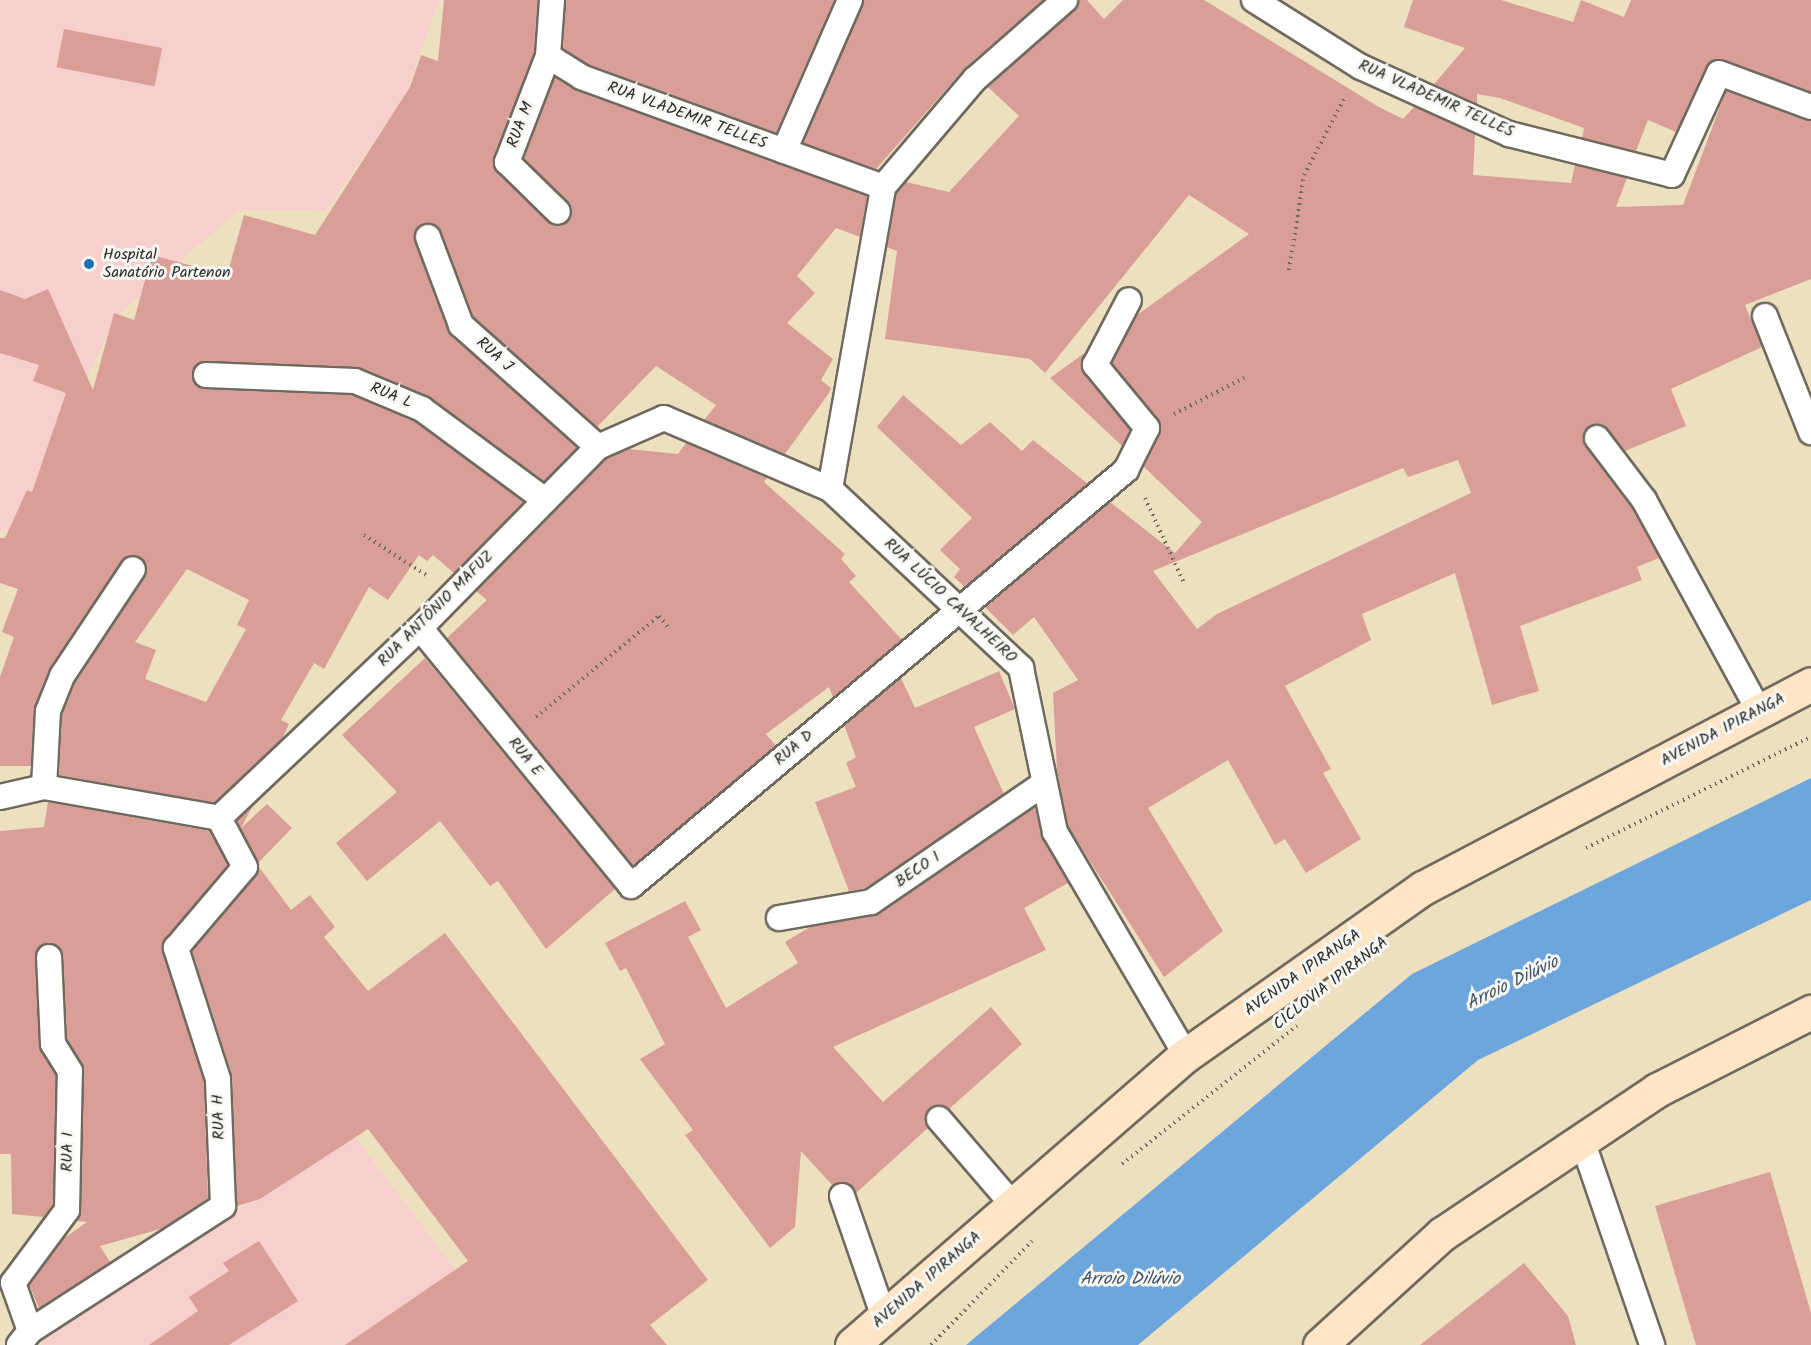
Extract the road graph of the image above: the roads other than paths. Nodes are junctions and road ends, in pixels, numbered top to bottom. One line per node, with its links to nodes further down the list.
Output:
1 (552, 0): 5 (lane)
2 (850, 0): 7 (lane)
3 (1065, 0): 8 (lane)
4 (1254, 0): 6 (lane, RUA VLADEMIR TELLES)
5 (548, 56): 7 (lane, RUA VLADEMIR TELLES); 9 (lane, RUA M)
6 (1811, 107)
7 (784, 151): 8 (lane, RUA VLADEMIR TELLES)
8 (883, 187): 18 (lane)
9 (558, 212)
10 (428, 237): 17 (lane, RUA J)
11 (1129, 300): 21 (lane, RUA D)
12 (1765, 316): 15 (lane)
13 (206, 375): 19 (lane, RUA L)
14 (664, 418): 17 (lane, RUA ANTÔNIO MAFUZ); 18 (lane, RUA LÚCIO CAVALHEIRO)
15 (1811, 432)
16 (1597, 438): 24 (lane)
17 (598, 447): 19 (lane, RUA ANTÔNIO MAFUZ)
18 (830, 489): 21 (lane, RUA LÚCIO CAVALHEIRO)
19 (545, 500): 22 (lane, RUA ANTÔNIO MAFUZ)
20 (133, 569): 26 (lane)
21 (958, 610): 25 (lane, RUA LÚCIO CAVALHEIRO); 29 (lane, RUA D)
22 (420, 628): 28 (lane, RUA ANTÔNIO MAFUZ); 29 (lane, RUA E)
23 (1811, 684): 24 (main road, AVENIDA IPIRANGA)
24 (1759, 711): 33 (main road, AVENIDA IPIRANGA)
25 (1042, 785): 30 (lane, BECO 1); 33 (lane, RUA LÚCIO CAVALHEIRO)
26 (44, 787): 27 (lane); 28 (lane)
27 (0, 797)
28 (219, 818): 39 (lane, RUA H)
29 (631, 886)
30 (778, 918)
31 (48, 957): 39 (lane, RUA I)
32 (1811, 1012): 35 (main road)
33 (1186, 1055): 37 (main road, AVENIDA IPIRANGA)
34 (939, 1119): 37 (lane)
35 (1582, 1140): 41 (main road); 42 (lane)
36 (842, 1196): 38 (lane)
37 (1013, 1205): 38 (main road, AVENIDA IPIRANGA)
38 (884, 1317): 40 (main road, AVENIDA IPIRANGA)
39 (24, 1338)
40 (852, 1345)
41 (1320, 1345)
42 (1652, 1345)

